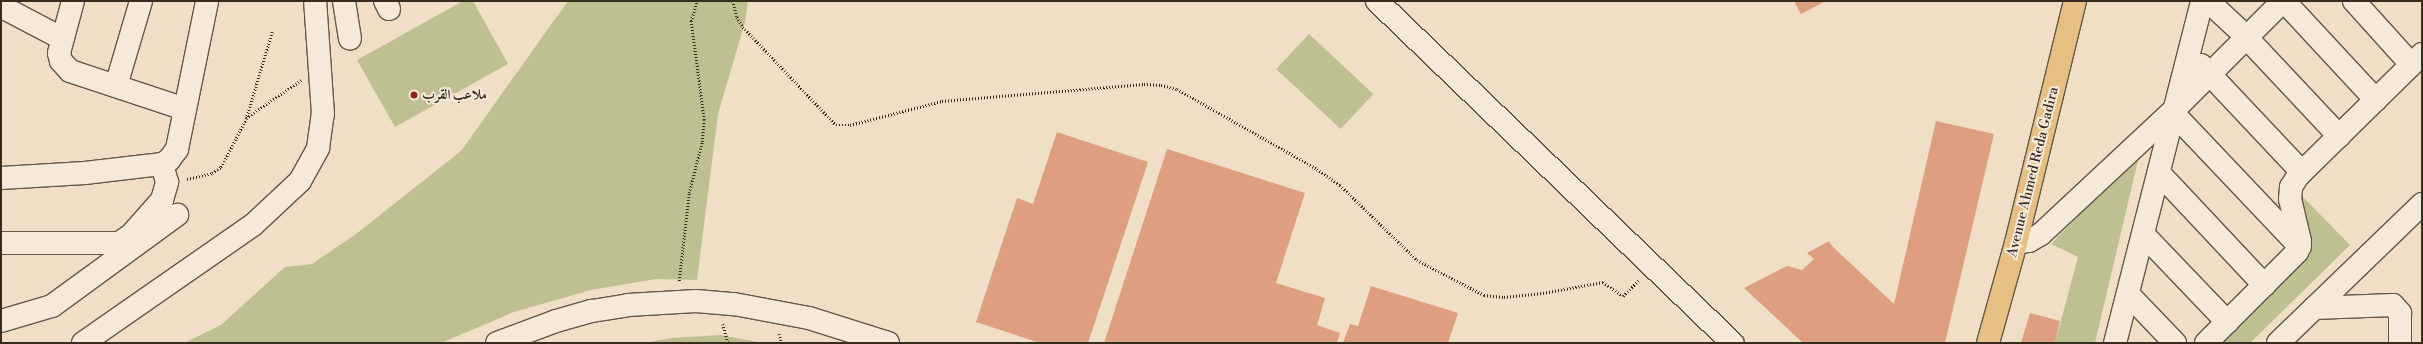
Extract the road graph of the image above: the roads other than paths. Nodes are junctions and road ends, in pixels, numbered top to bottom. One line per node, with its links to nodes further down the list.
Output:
1 (2, 1): 15 (street)
2 (73, 1): 15 (street)
3 (141, 1): 20 (street)
4 (207, 1): 22 (street)
5 (315, 1): 41 (street)
6 (344, 1): 16 (street)
7 (1377, 1): 44 (street)
8 (2075, 1): 33 (main road, Avenue Ahmed Reda Gadira)
9 (2202, 1): 19 (street)
10 (2208, 1): 14 (street)
11 (2266, 1): 14 (street)
12 (2283, 1): 14 (street); 21 (street)
13 (2354, 1): 17 (street)
14 (2242, 33): 18 (street); 24 (street)
15 (63, 39): 20 (street)
16 (350, 39)
17 (2417, 59): 21 (street)
18 (2205, 70): 19 (street); 23 (street); 25 (street)
19 (2183, 84): 23 (street); 33 (street)
20 (116, 86): 22 (street)
21 (2376, 100): 24 (street)
22 (185, 109): 26 (street)
23 (2175, 111): 27 (street); 33 (street); 34 (street)
24 (2339, 136): 25 (street)
25 (2302, 172): 34 (street)
26 (165, 173): 28 (street); 35 (street)
27 (2159, 173): 31 (street); 36 (street)
28 (1, 178)
29 (2422, 204): 38 (street)
30 (177, 215): 35 (street)
31 (2143, 234): 37 (street); 40 (street)
32 (1, 243): 35 (street)
33 (2016, 243): 45 (main road, Avenue Ahmed Reda Gadira)
34 (2300, 247): 36 (street)
35 (121, 248): 39 (street)
36 (2264, 285): 40 (street)
37 (2128, 294): 46 (street); 47 (street)
38 (2314, 308): 49 (street); 50 (street)
39 (1, 321)
40 (2227, 322): 48 (street)
41 (83, 343)
42 (496, 343): 43 (street)
43 (888, 343)
44 (1733, 343)
45 (1988, 343)
46 (2115, 343)
47 (2176, 343)
48 (2206, 343)
49 (2278, 343)
50 (2400, 343)

